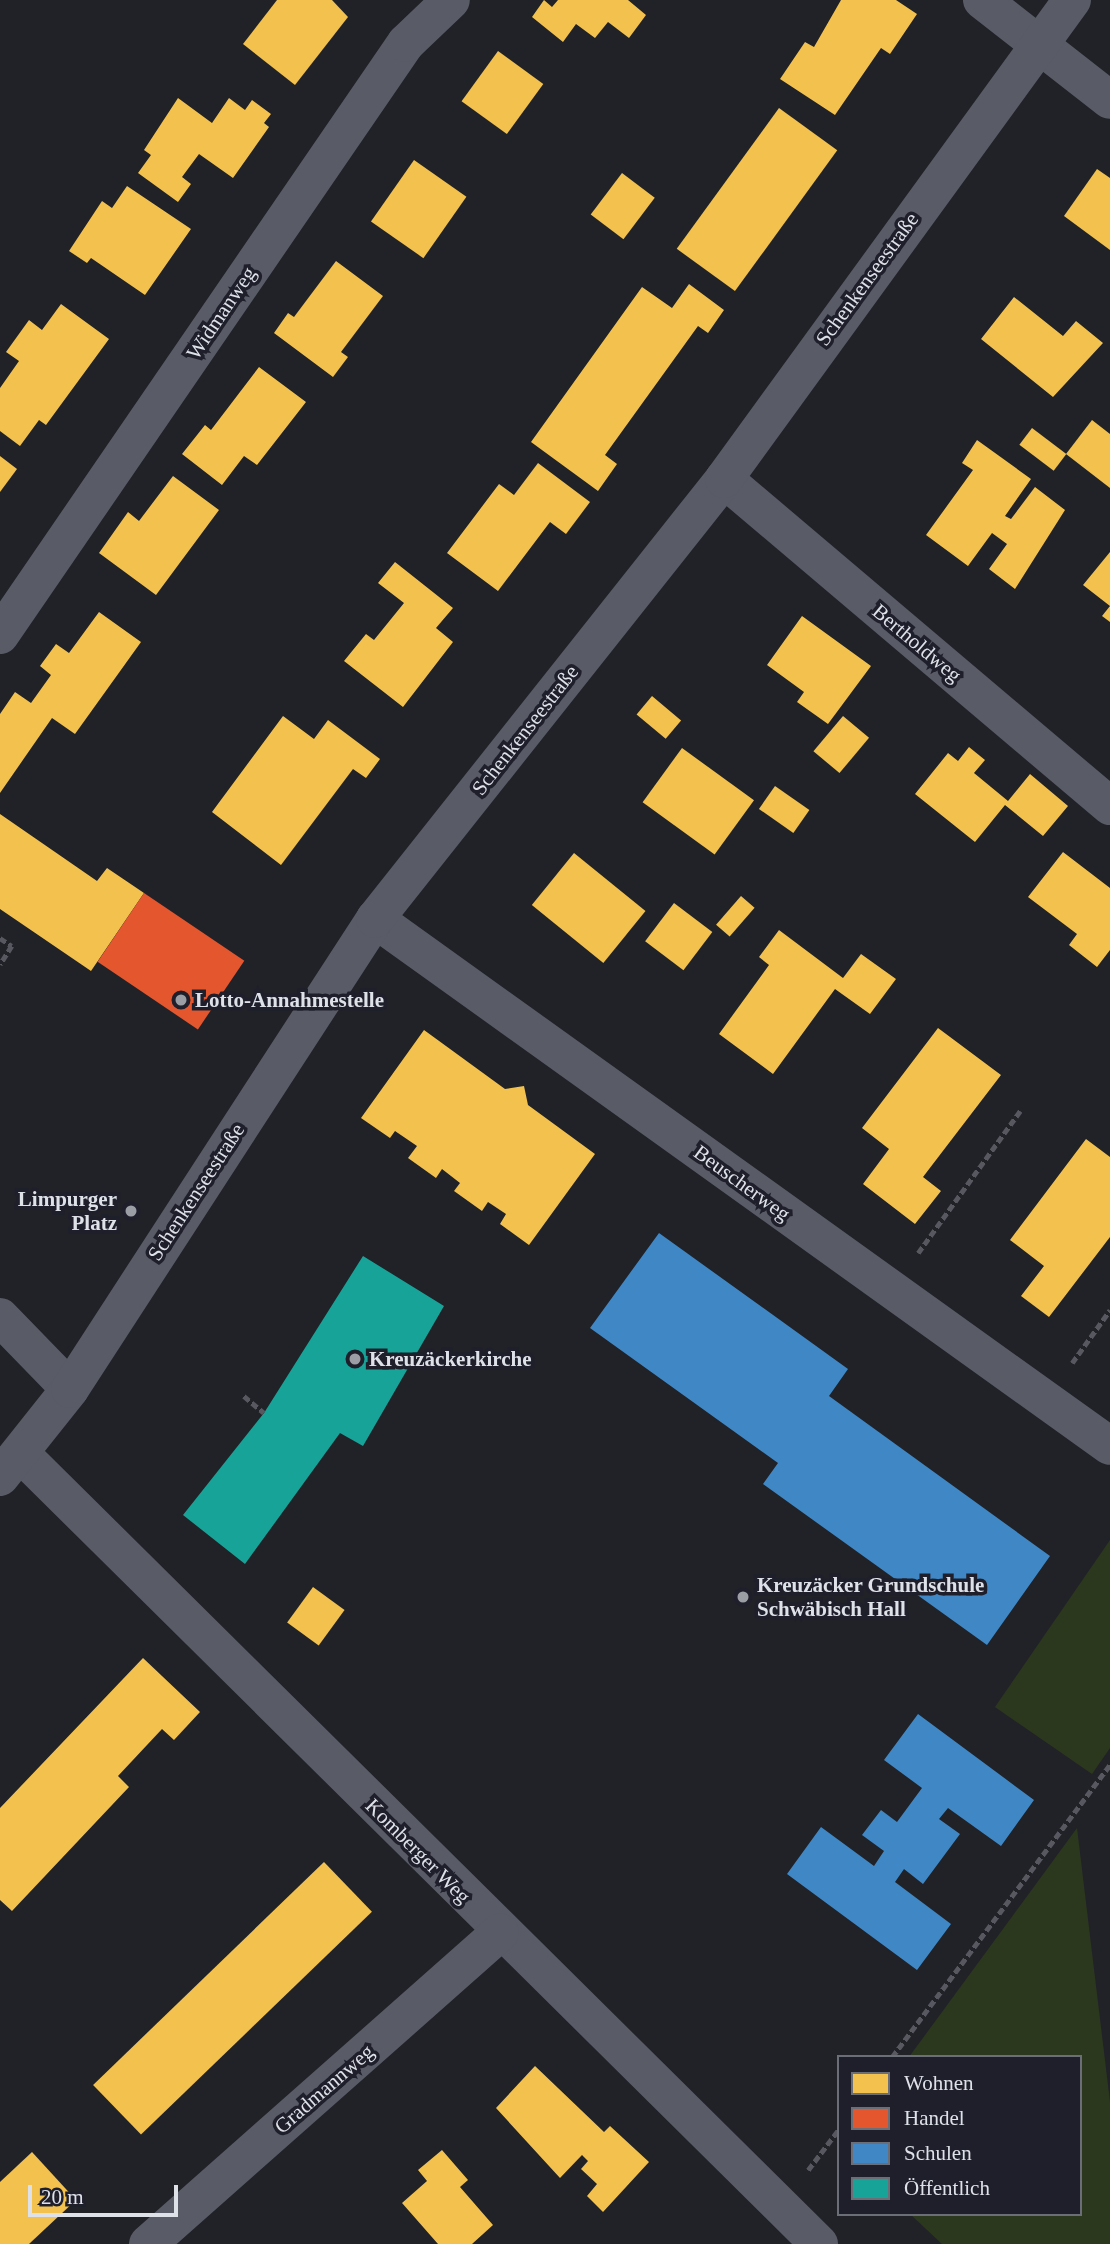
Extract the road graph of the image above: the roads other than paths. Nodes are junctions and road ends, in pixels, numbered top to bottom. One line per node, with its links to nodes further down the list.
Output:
1 (452, 0): 7 (street, Widmanweg)
2 (982, 0): 4 (street)
3 (1072, 0): 4 (street, Schenkenseestraße)
4 (1037, 41): 5 (street); 6 (street, Schenkenseestraße)
5 (1110, 100)
6 (724, 479): 8 (street, Bertholdweg); 9 (street, Schenkenseestraße)
7 (0, 635)
8 (1110, 806)
9 (375, 919): 11 (street, Schenkenseestraße); 12 (street, Beuscherweg)
10 (0, 1317): 11 (street)
11 (70, 1389): 13 (street, Schenkenseestraße)
12 (1110, 1446)
13 (11, 1465): 14 (street, Komberger Weg)
14 (500, 1933): 15 (street, Gradmannweg); 16 (street, Komberger Weg)
15 (148, 2244)
16 (819, 2244)

